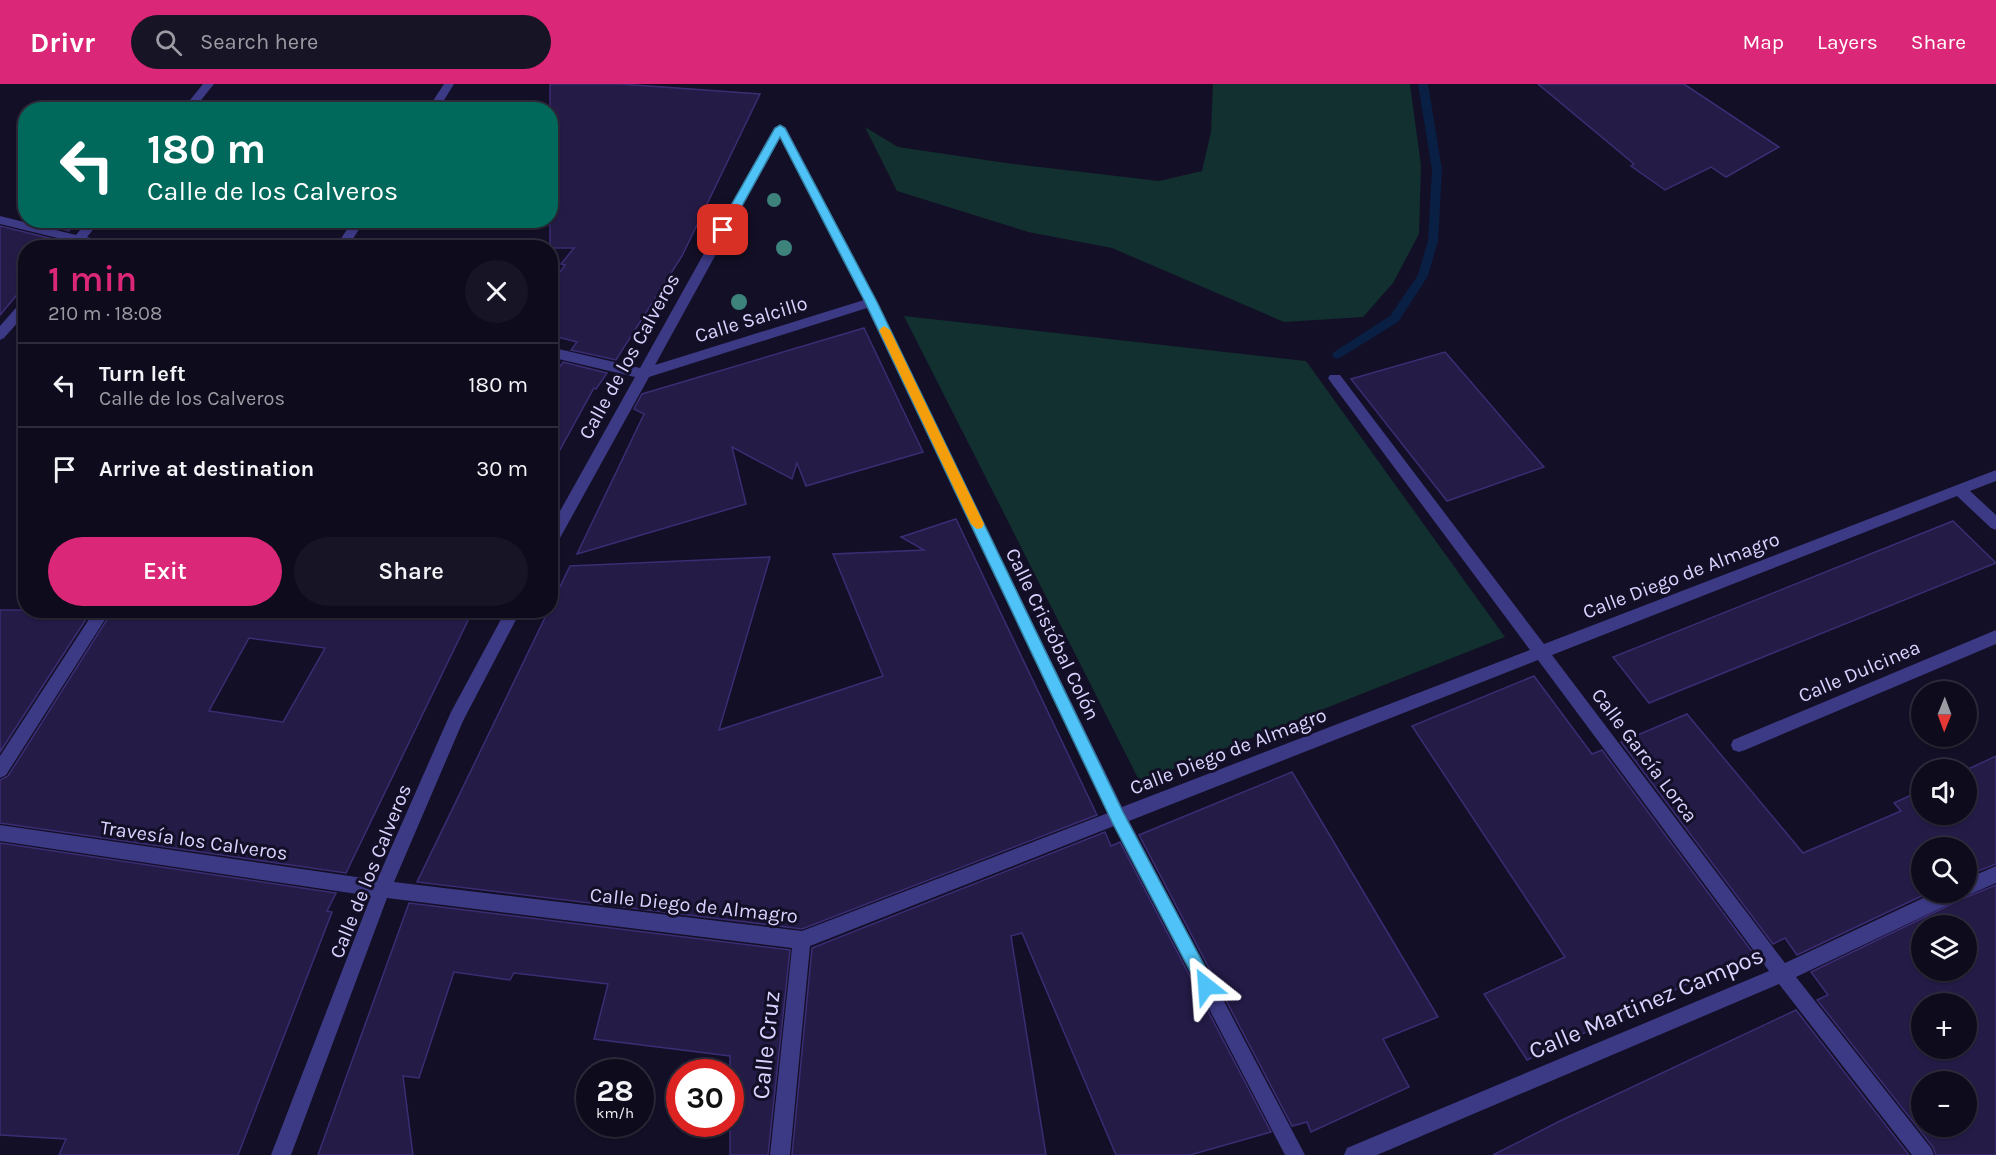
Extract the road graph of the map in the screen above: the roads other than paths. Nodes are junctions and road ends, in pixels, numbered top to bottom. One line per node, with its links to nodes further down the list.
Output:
1 (209, 84): 3 (street)
2 (449, 84): 4 (street)
3 (194, 102)
4 (437, 102)
5 (780, 128): 12 (street, Calle Cristóbal Colón); 16 (street, Calle de los Calveros)
6 (0, 220): 7 (street)
7 (18, 226)
8 (26, 228): 10 (street)
9 (87, 228): 11 (street)
10 (65, 240)
11 (77, 240)
12 (871, 302): 16 (street, Calle Salcillo); 28 (street, Calle Cristóbal Colón)
13 (18, 314): 14 (street)
14 (0, 335)
15 (558, 354): 16 (street)
16 (643, 374): 21 (street, Calle de los Calveros)
17 (1335, 378): 25 (street, Calle García Lorca)
18 (1996, 475): 19 (street, Calle Diego de Almagro)
19 (1960, 490): 20 (street); 25 (street, Calle Diego de Almagro)
20 (1996, 524)
21 (558, 528)
22 (99, 618): 27 (street)
23 (510, 618): 32 (street, Calle de los Calveros)
24 (1996, 637): 26 (street, Calle Dulcinea)
25 (1542, 652): 28 (street, Calle Diego de Almagro); 35 (street, Calle García Lorca)
26 (1738, 745)
27 (0, 770)
28 (1118, 817): 34 (street, Calle Diego de Almagro); 38 (street, Calle Cristóbal Colón)
29 (0, 832): 32 (street, Travesía los Calveros)
30 (1996, 874): 31 (street)
31 (1977, 883)
32 (382, 890): 34 (street, Calle Diego de Almagro); 36 (street, Calle de los Calveros)
33 (1933, 903): 35 (street, Calle Martinez Campos)
34 (802, 940): 37 (street, Calle Cruz)
35 (1782, 974): 39 (street, Calle Martinez Campos); 40 (street, Calle García Lorca)
36 (281, 1155)
37 (780, 1155)
38 (1295, 1155)
39 (1354, 1155)
40 (1924, 1155)

